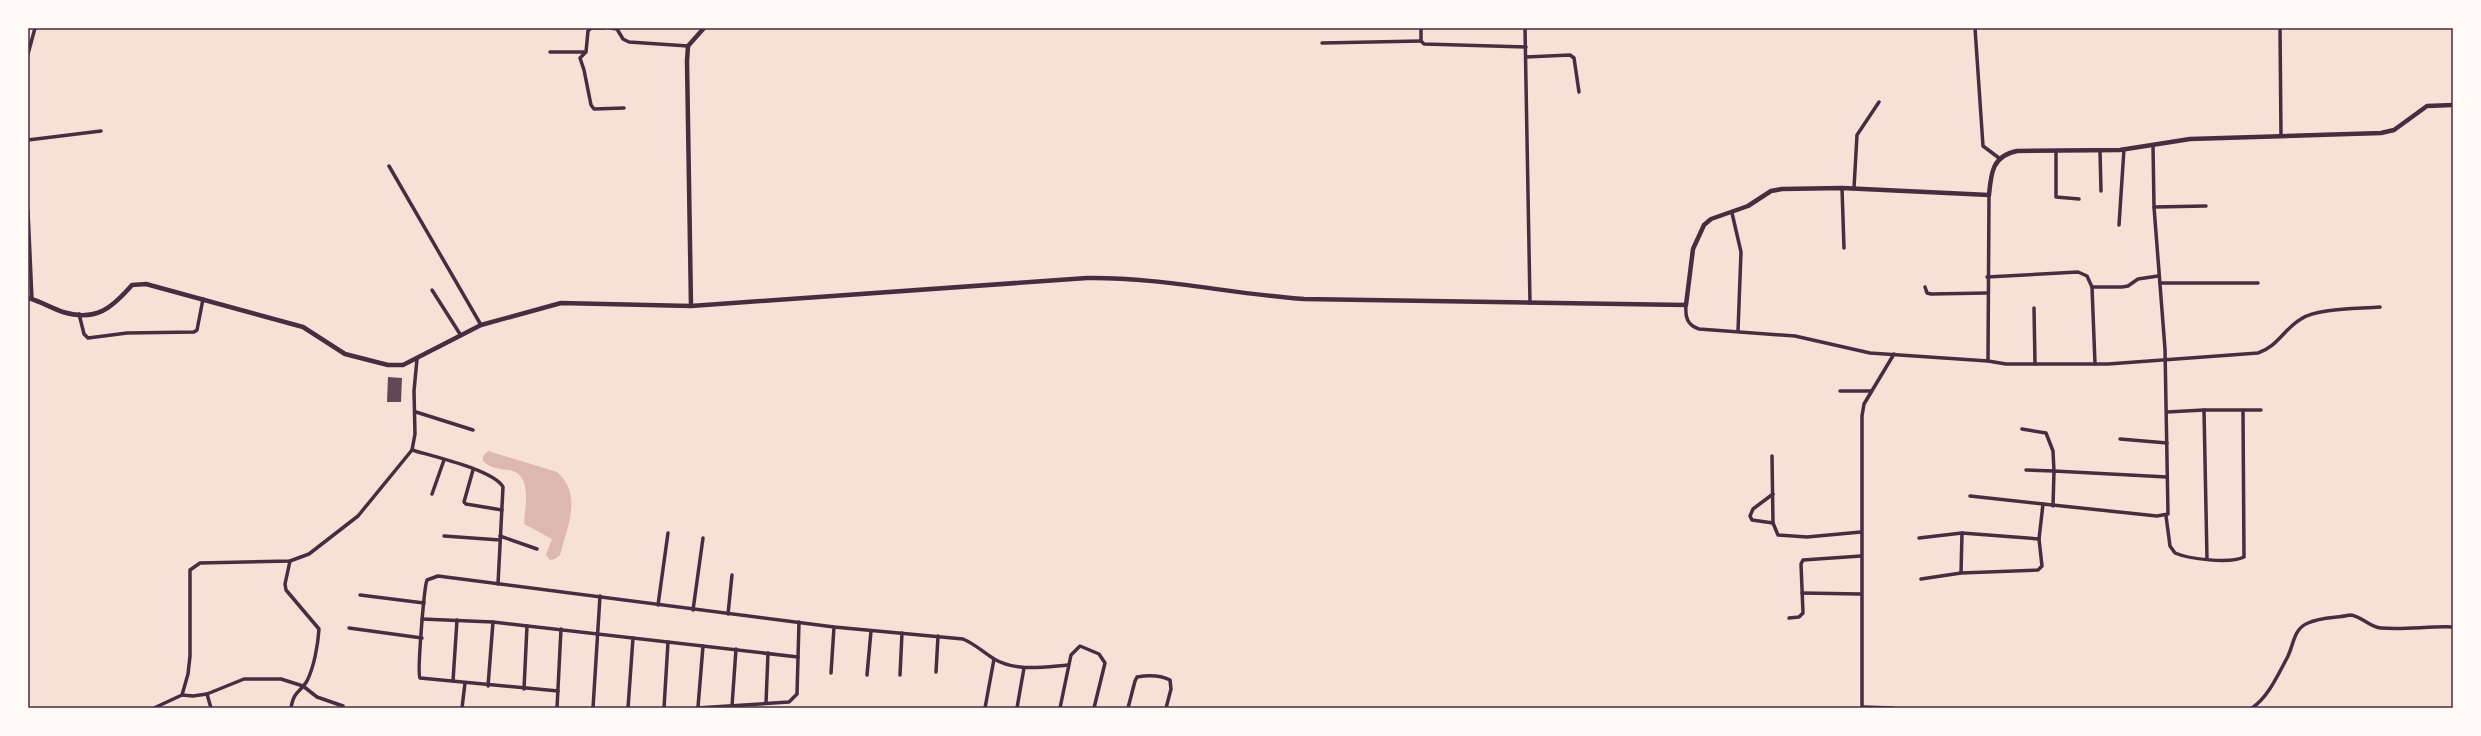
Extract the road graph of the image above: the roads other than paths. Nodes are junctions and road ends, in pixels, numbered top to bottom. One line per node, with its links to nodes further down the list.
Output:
1 (35, 28): 15 (street)
2 (604, 28): 14 (street)
3 (610, 28): 11 (street)
4 (704, 28): 11 (street)
5 (1421, 28): 9 (street)
6 (1525, 28): 12 (street)
7 (1975, 28): 28 (street)
8 (2280, 28): 22 (street)
9 (1421, 41): 10 (street); 12 (street)
10 (1322, 43)
11 (688, 46): 53 (street)
12 (1526, 47): 16 (street)
13 (550, 52): 14 (street)
14 (586, 52): 20 (street)
15 (28, 54)
16 (1526, 57): 17 (street); 51 (street)
17 (1579, 92)
18 (1879, 102): 31 (street)
19 (2453, 105): 22 (street)
20 (624, 108)
21 (102, 131): 23 (street)
22 (2281, 136): 24 (street)
23 (28, 140)
24 (2153, 145): 26 (street); 36 (street)
25 (2100, 150): 26 (street); 27 (street); 32 (street)
26 (2124, 150): 39 (street)
27 (2056, 151): 28 (street); 34 (street)
28 (1999, 158): 33 (street)
29 (389, 166): 57 (street)
30 (1842, 188): 31 (street); 38 (street); 40 (street)
31 (1854, 188): 33 (street)
32 (2101, 191)
33 (1990, 195): 41 (street)
34 (2080, 199)
35 (2206, 206): 36 (street)
36 (2154, 207): 42 (street)
37 (28, 211): 49 (street)
38 (1732, 213): 52 (street); 58 (street)
39 (2119, 225)
40 (1844, 248)
41 (1987, 276): 46 (street); 48 (street)
42 (2158, 276): 43 (street); 46 (street)
43 (2160, 283): 44 (street); 63 (street)
44 (2258, 283)
45 (1925, 287): 48 (street)
46 (2092, 287): 65 (street)
47 (432, 290): 59 (street)
48 (1987, 293): 62 (street)
49 (30, 299): 56 (street)
50 (203, 299): 56 (street); 56 (street); 61 (street)
51 (1530, 303): 52 (street); 53 (street)
52 (1686, 305): 58 (street)
53 (691, 306): 57 (street)
54 (2380, 307): 63 (street)
55 (2034, 308): 64 (street)
56 (79, 314)
57 (481, 325): 59 (street)
58 (1738, 330): 60 (street)
59 (460, 334): 61 (street)
60 (1894, 354): 62 (street); 67 (street)
61 (418, 359): 71 (street)
62 (1988, 361): 64 (street)
63 (2165, 361): 65 (street); 72 (street)
64 (2035, 364): 65 (street)
65 (2095, 364)
66 (1840, 391): 67 (street)
67 (1871, 391): 92 (street)
68 (2204, 410): 70 (street); 72 (street); 102 (street)
69 (2261, 410): 70 (street)
70 (2243, 411): 102 (street)
71 (416, 412): 73 (street); 77 (street)
72 (2167, 412): 76 (street)
73 (473, 430)
74 (2022, 430): 82 (street)
75 (2120, 439): 76 (street)
76 (2167, 443): 83 (street)
77 (412, 450): 79 (street); 103 (street)
78 (1772, 456): 85 (street)
79 (444, 460): 80 (street); 84 (street)
80 (473, 470): 89 (street); 89 (street)
81 (2026, 470): 82 (street)
82 (2054, 471): 83 (street); 88 (street)
83 (2167, 477): 90 (street)
84 (432, 494)
85 (1773, 494): 91 (street); 91 (street)
86 (1970, 496): 87 (street)
87 (2043, 504): 88 (street); 99 (street)
88 (2053, 506): 90 (street)
89 (502, 510): 96 (street)
90 (2166, 516): 102 (street)
91 (1773, 523): 92 (street)
92 (1861, 532): 101 (street)
93 (1962, 533): 98 (street); 99 (street); 104 (street)
94 (668, 534): 113 (street)
95 (444, 536): 96 (street)
96 (500, 538): 100 (street); 107 (street)
97 (703, 538): 114 (street)
98 (1919, 538)
99 (2039, 539): 104 (street)
100 (537, 549)
101 (1861, 556): 108 (street); 109 (street)
102 (2207, 559)
103 (290, 561): 146 (street); 151 (street)
104 (1961, 573): 106 (street)
105 (732, 576): 115 (street)
106 (1921, 579)
107 (498, 584): 111 (street); 112 (street)
108 (1802, 593): 109 (street); 117 (street)
109 (1861, 594): 157 (street)
110 (360, 596): 112 (street)
111 (600, 596): 113 (street); 127 (street)
112 (424, 603): 116 (street)
113 (658, 605): 114 (street)
114 (693, 610): 115 (street)
115 (728, 614): 120 (street)
116 (422, 618): 118 (street); 130 (street)
117 (1789, 618)
118 (457, 620): 119 (street); 144 (street)
119 (493, 622): 121 (street); 147 (street)
120 (799, 622): 122 (street); 136 (street)
121 (528, 626): 125 (street); 148 (street)
122 (834, 627): 126 (street); 141 (street)
123 (2453, 627): 174 (street)
124 (349, 628): 130 (street)
125 (561, 629): 127 (street); 149 (street)
126 (871, 631): 128 (street); 142 (street)
127 (596, 633): 131 (street); 163 (street)
128 (902, 634): 129 (street); 143 (street)
129 (938, 636): 137 (street); 140 (street)
130 (422, 638): 144 (street)
131 (633, 638): 132 (street); 164 (street)
132 (668, 642): 133 (street); 165 (street)
133 (703, 646): 134 (street); 156 (street)
134 (736, 650): 135 (street); 154 (street)
135 (768, 653): 136 (street); 152 (street)
136 (798, 657): 152 (street)
137 (994, 659): 139 (street); 166 (street)
138 (1068, 665): 139 (street); 168 (street); 169 (street)
139 (1024, 668): 167 (street)
140 (936, 672)
141 (832, 673)
142 (868, 675)
143 (900, 675)
144 (453, 681): 145 (street)
145 (465, 683): 147 (street); 161 (street)
146 (303, 686): 150 (street); 153 (street); 160 (street)
147 (488, 686): 148 (street)
148 (524, 689): 149 (street)
149 (558, 691): 162 (street)
150 (207, 694): 151 (street); 159 (street)
151 (182, 695): 155 (street)
152 (766, 703): 154 (street)
153 (343, 706)
154 (732, 706): 156 (street)
155 (160, 707): 158 (street)
156 (697, 707)
157 (1862, 707): 172 (street)
158 (154, 708)
159 (211, 708)
160 (292, 708)
161 (462, 708)
162 (556, 708)
163 (593, 708)
164 (628, 708)
165 (664, 708)
166 (985, 708)
167 (1017, 708)
168 (1060, 708)
169 (1094, 708)
170 (1128, 708): 171 (street)
171 (1166, 708)
172 (1875, 708): 173 (street)
173 (1893, 708)
174 (2252, 708)

